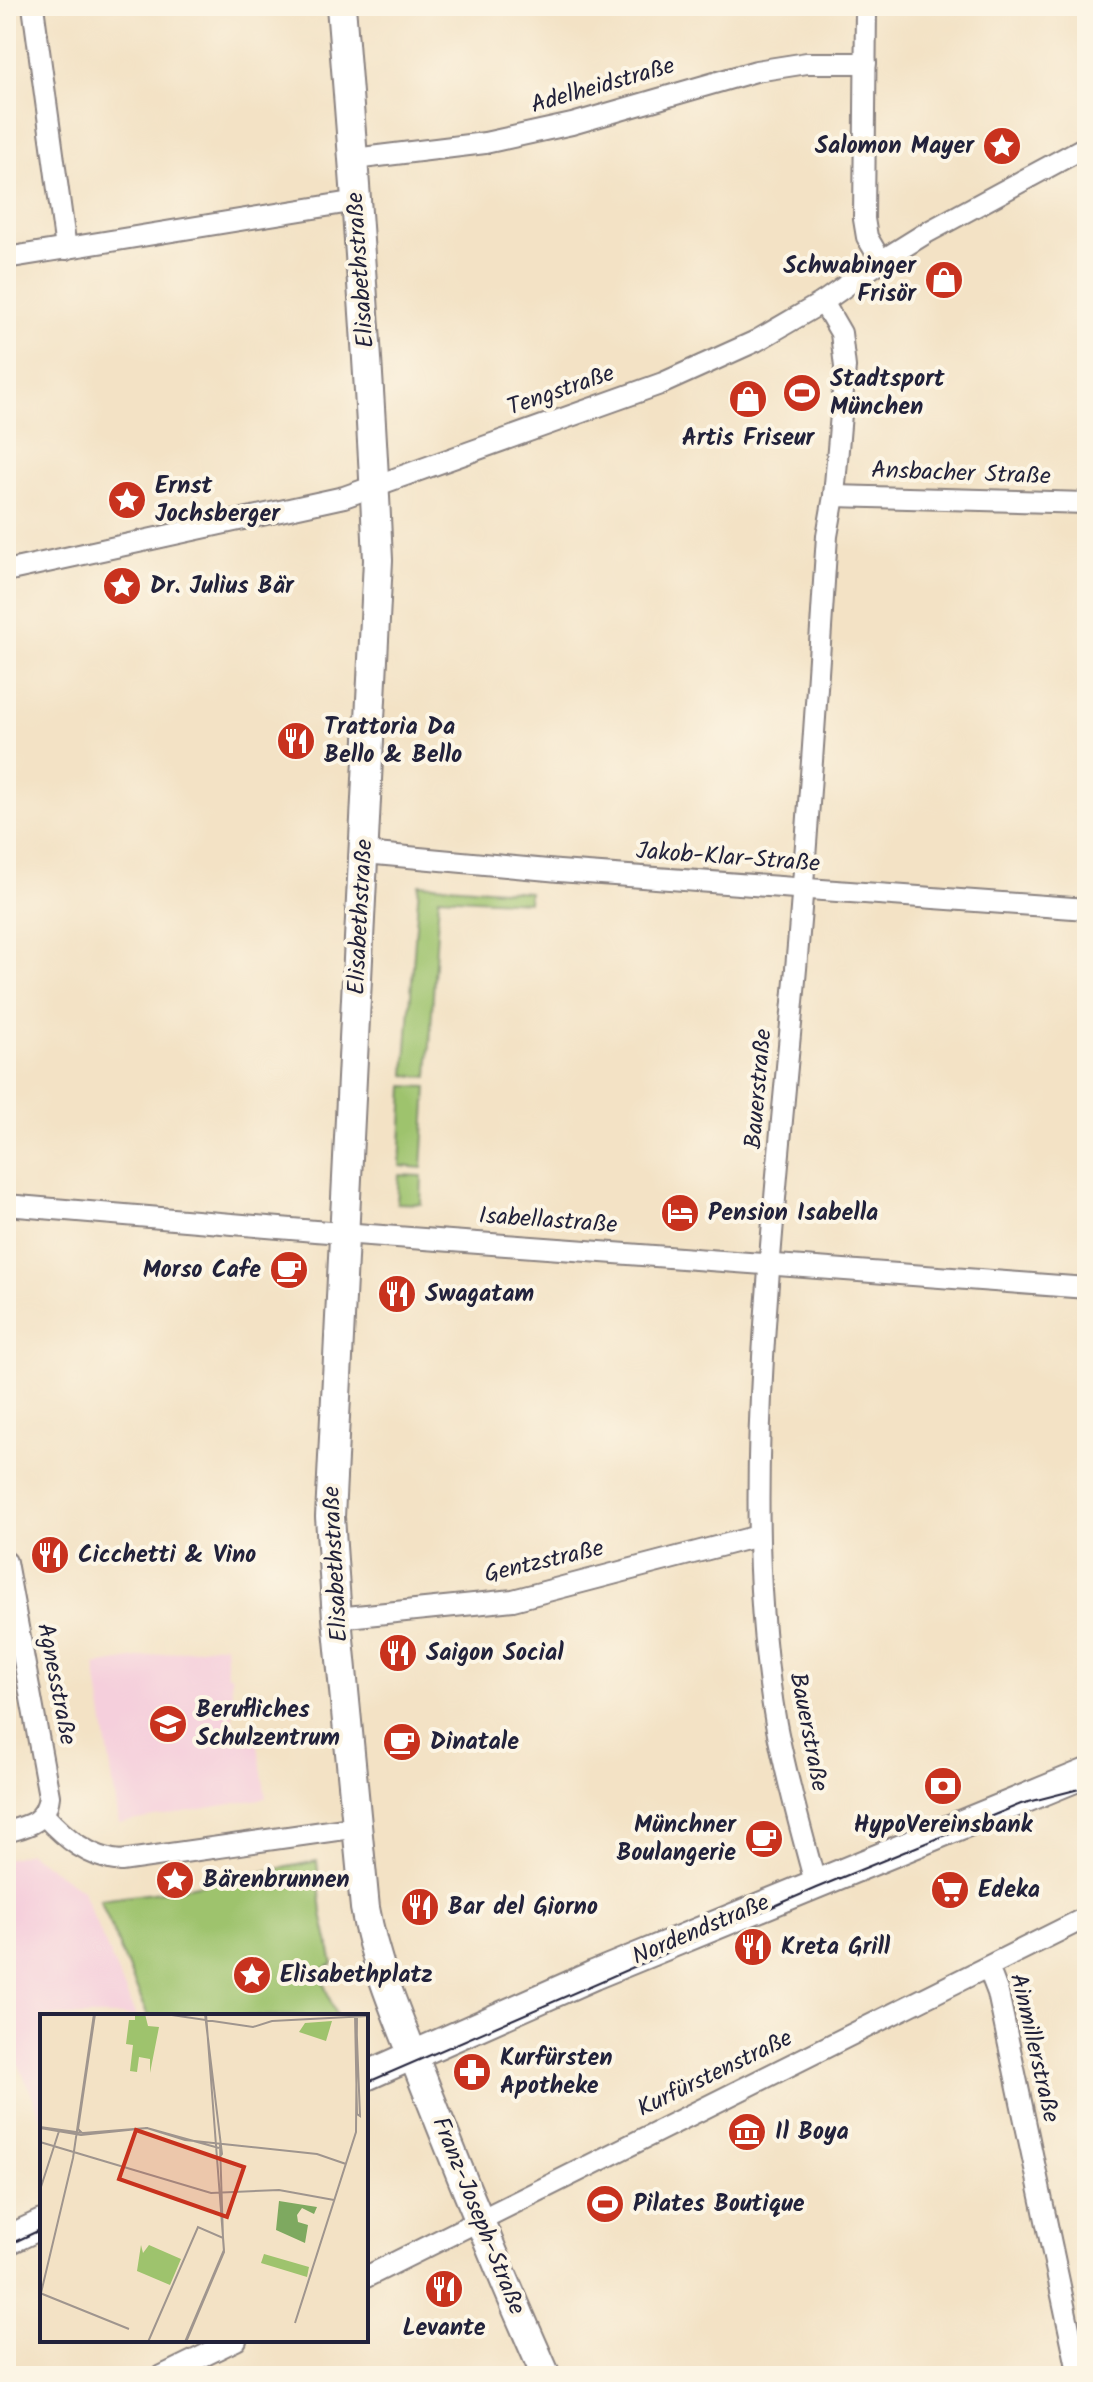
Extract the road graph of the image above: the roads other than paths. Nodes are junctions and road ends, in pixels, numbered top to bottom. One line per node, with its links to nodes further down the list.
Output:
1 (33, 6): 8 (street)
2 (341, 6): 6 (main road, Elisabethstraße)
3 (866, 6): 4 (street)
4 (866, 63): 6 (street, Adelheidstraße); 10 (street)
5 (1087, 146): 10 (street, Tengstraße)
6 (354, 159): 7 (main road, Elisabethstraße)
7 (357, 201): 8 (street); 12 (main road, Elisabethstraße)
8 (66, 249): 9 (street)
9 (6, 258)
10 (881, 261): 11 (street, Tengstraße)
11 (823, 302): 12 (street, Tengstraße); 13 (street, Bauerstraße)
12 (376, 485): 15 (street, Tengstraße); 16 (main road, Elisabethstraße)
13 (834, 496): 14 (street, Ansbacher Straße); 17 (street, Bauerstraße)
14 (1087, 503)
15 (6, 571)
16 (365, 853): 17 (street, Jakob-Klar-Straße); 20 (main road, Elisabethstraße)
17 (804, 890): 18 (street, Jakob-Klar-Straße); 21 (street, Bauerstraße)
18 (1087, 909)
19 (6, 1205): 20 (street, Isabellastraße)
20 (344, 1233): 21 (street, Isabellastraße); 25 (main road, Elisabethstraße)
21 (769, 1263): 22 (street, Isabellastraße); 23 (street, Bauerstraße)
22 (1087, 1288)
23 (758, 1536): 25 (street, Gentzstraße); 32 (street, Bauerstraße)
24 (6, 1562): 29 (street, Agnesstraße)
25 (337, 1618): 30 (main road, Elisabethstraße)
26 (1087, 1773): 28 (main road, Nordendstraße)
27 (1087, 1792): 28 (main road)
28 (1039, 1793): 32 (main road, Nordendstraße)
29 (44, 1815): 30 (street); 31 (street)
30 (358, 1827): 35 (main road)
31 (6, 1832)
32 (815, 1882): 35 (main road, Nordendstraße)
33 (1087, 1917): 34 (street, Kurfürstenstraße)
34 (988, 1967): 37 (street, Kurfürstenstraße); 44 (street, Ainmillerstraße)
35 (412, 2055): 36 (main road, Nordendstraße); 37 (main road, Franz-Joseph-Straße)
36 (368, 2075)
37 (478, 2221): 40 (street, Kurfürstenstraße); 43 (main road, Franz-Joseph-Straße)
38 (40, 2225): 39 (main road)
39 (6, 2241)
40 (368, 2276)
41 (232, 2342): 42 (street)
42 (162, 2376)
43 (546, 2376)
44 (1079, 2376)

